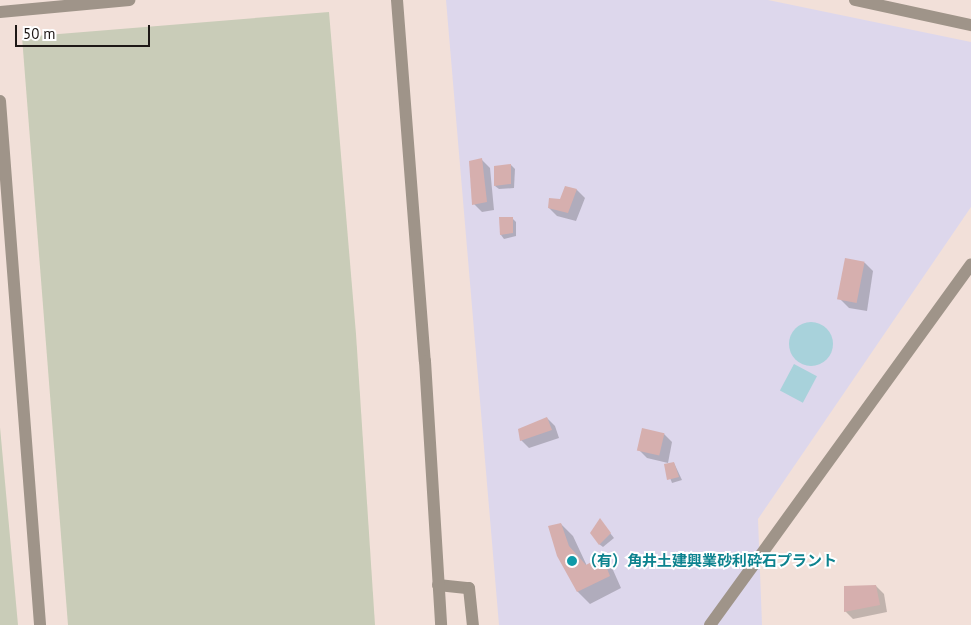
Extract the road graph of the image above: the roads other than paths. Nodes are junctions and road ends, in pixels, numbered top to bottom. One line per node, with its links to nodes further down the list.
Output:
1 (129, 0): 4 (street)
2 (397, 0): 8 (street)
3 (855, 0): 5 (street)
4 (0, 12)
5 (971, 25)
6 (0, 101): 9 (street)
7 (971, 265): 12 (street)
8 (438, 585): 10 (street); 11 (street)
9 (40, 625)
10 (441, 625)
11 (473, 625)
12 (710, 625)

